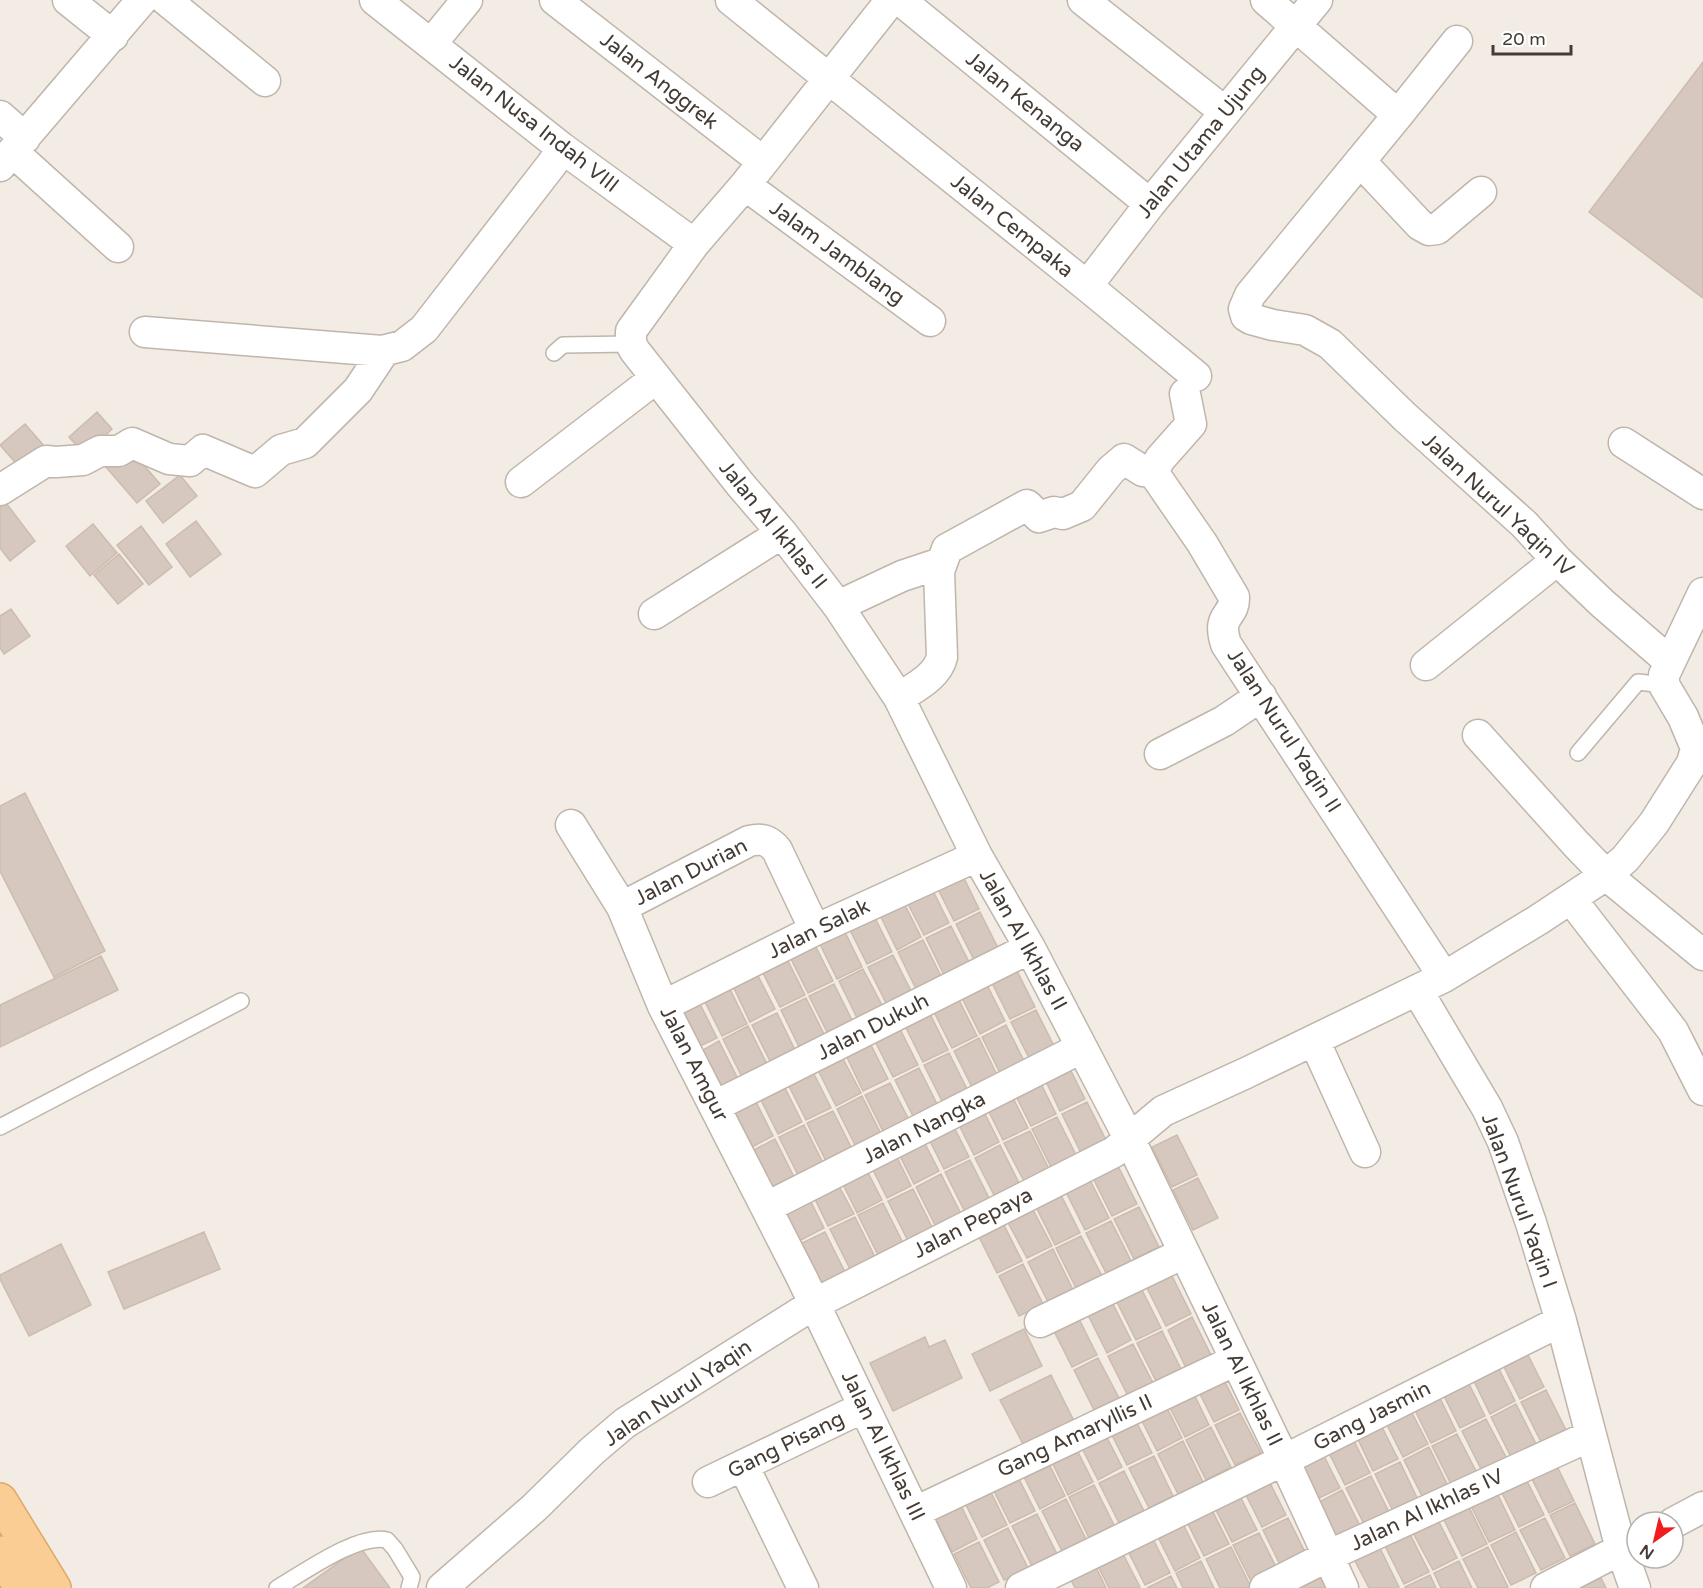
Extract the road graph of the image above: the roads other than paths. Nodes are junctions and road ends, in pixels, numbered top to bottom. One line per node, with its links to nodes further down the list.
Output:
1 (68, 0): 14 (street)
2 (142, 0): 14 (street)
3 (166, 0): 18 (street)
4 (375, 0): 16 (street, Jalan Nusa Indah VIII)
5 (467, 0): 16 (street)
6 (555, 0): 25 (street, Jalan Anggrek)
7 (731, 0): 17 (street, Jalan Cempaka)
8 (891, 0): 17 (street)
9 (900, 0): 27 (street, Jalan Kenanga)
10 (1083, 0): 19 (street)
11 (1266, 0): 13 (street)
12 (1317, 0): 13 (street, Jalan Utama Ujung)
13 (1297, 26): 19 (street, Jalan Utama Ujung); 20 (street)
14 (113, 36): 23 (street)
15 (1457, 41): 20 (street)
16 (431, 44): 22 (street, Jalan Nusa Indah VIII)
17 (827, 79): 25 (street); 30 (street, Jalan Cempaka)
18 (265, 81)
19 (1225, 112): 27 (street, Jalan Utama Ujung)
20 (1398, 115): 24 (street)
21 (0, 116): 23 (street)
22 (562, 148): 28 (street, Jalan Nusa Indah VIII); 34 (street)
23 (13, 152): 29 (street)
24 (1360, 161): 26 (street); 43 (street, Jalan Nurul Yaqin IV)
25 (753, 173): 28 (street); 31 (street, Jalam Jamblang)
26 (1481, 192)
27 (1150, 204): 30 (street, Jalan Utama Ujung)
28 (694, 244): 33 (street)
29 (118, 247)
30 (1087, 286): 38 (street, Jalan Cempaka)
31 (930, 321)
32 (145, 332): 34 (street)
33 (631, 341): 35 (lane); 36 (street, Jalan Al Ikhlas II)
34 (384, 351): 40 (street)
35 (554, 353)
36 (656, 378): 39 (street); 42 (street, Jalan Al Ikhlas II)
37 (1624, 442): 41 (street)
38 (1153, 472): 44 (street); 50 (street, Jalan Nurul Yaqin II)
39 (521, 482)
40 (0, 490)
41 (1703, 494)
42 (782, 533): 46 (street, Jalan Al Ikhlas II); 47 (street)
43 (1557, 560): 48 (street); 49 (street, Jalan Nurul Yaqin IV)
44 (941, 563): 46 (street); 51 (street)
45 (1703, 593): 49 (street)
46 (838, 606): 51 (street, Jalan Al Ikhlas II)
47 (654, 614)
48 (1426, 665)
49 (1666, 673): 53 (lane); 57 (street, Jalan Pepaya)
50 (1261, 696): 54 (street); 63 (street, Jalan Nurul Yaqin II)
51 (899, 698): 56 (street, Jalan Al Ikhlas II)
52 (1478, 735): 57 (street)
53 (1578, 753)
54 (1160, 754)
55 (571, 825): 59 (street, Jalan Amgur)
56 (977, 856): 60 (street, Jalan Salak); 61 (street, Jalan Al Ikhlas II)
57 (1606, 875): 58 (street, Jalan Pepaya); 62 (street)
58 (1571, 899): 63 (street, Jalan Pepaya); 69 (street)
59 (622, 907): 60 (street, Jalan Durian); 66 (street, Jalan Amgur)
60 (814, 930): 66 (street, Jalan Salak)
61 (1030, 948): 68 (street, Jalan Al Ikhlas II); 70 (street, Jalan Dukuh)
62 (1703, 955)
63 (1437, 966): 64 (street, Jalan Pepaya)
64 (1417, 990): 67 (street, Jalan Pepaya); 77 (street, Jalan Nurul Yaqin I)
65 (241, 1001): 71 (lane)
66 (663, 1006): 70 (street, Jalan Amgur)
67 (1314, 1040): 72 (street, Jalan Pepaya); 73 (street)
68 (1081, 1048): 72 (street, Jalan Al Ikhlas II); 74 (street, Jalan Nangka)
69 (1703, 1090)
70 (715, 1106): 74 (street, Jalan Amgur)
71 (0, 1127)
72 (1130, 1140): 75 (street, Jalan Al Ikhlas II); 76 (street, Jalan Pepaya)
73 (1365, 1152)
74 (767, 1207): 76 (street, Jalan Amgur)
75 (1184, 1253): 78 (street); 79 (street, Jalan Al Ikhlas II)
76 (814, 1304): 80 (street, Jalan Al Ikhlas III); 98 (street, Jalan Nurul Yaqin)
77 (1561, 1321): 81 (street, Jalan Nurul Yaqin I); 82 (street, Gang Jasmin)
78 (1040, 1322)
79 (1236, 1360): 82 (street, Jalan Al Ikhlas II); 87 (street, Gang Amaryllis II)
80 (864, 1407): 83 (street, Gang Pisang); 87 (street, Jalan Al Ikhlas III)
81 (1590, 1436): 89 (street, Jalan Nurul Yaqin I); 92 (street, Jalan Al Ikhlas IV)
82 (1284, 1460): 92 (street, Jalan Al Ikhlas II); 101 (street, Gang Jasmin)
83 (743, 1465): 84 (street, Gang Pisang); 99 (street)
84 (708, 1482)
85 (0, 1500): 95 (main road)
86 (1703, 1507): 88 (street)
87 (915, 1512): 100 (street, Jalan Al Ikhlas III)
88 (1685, 1516)
89 (1625, 1534)
90 (1625, 1547): 104 (street)
91 (0, 1553): 94 (main road)
92 (1328, 1556): 102 (street, Jalan Al Ikhlas IV); 103 (street, Jalan Al Ikhlas II)
93 (1632, 1570): 105 (street, Jalan Nurul Yaqin I)
94 (21, 1588)
95 (54, 1588)
96 (277, 1588): 97 (lane)
97 (410, 1588)
98 (442, 1588)
99 (803, 1588)
100 (951, 1588)
101 (1021, 1588)
102 (1265, 1588)
103 (1343, 1588)
104 (1546, 1588)
105 (1635, 1588)

